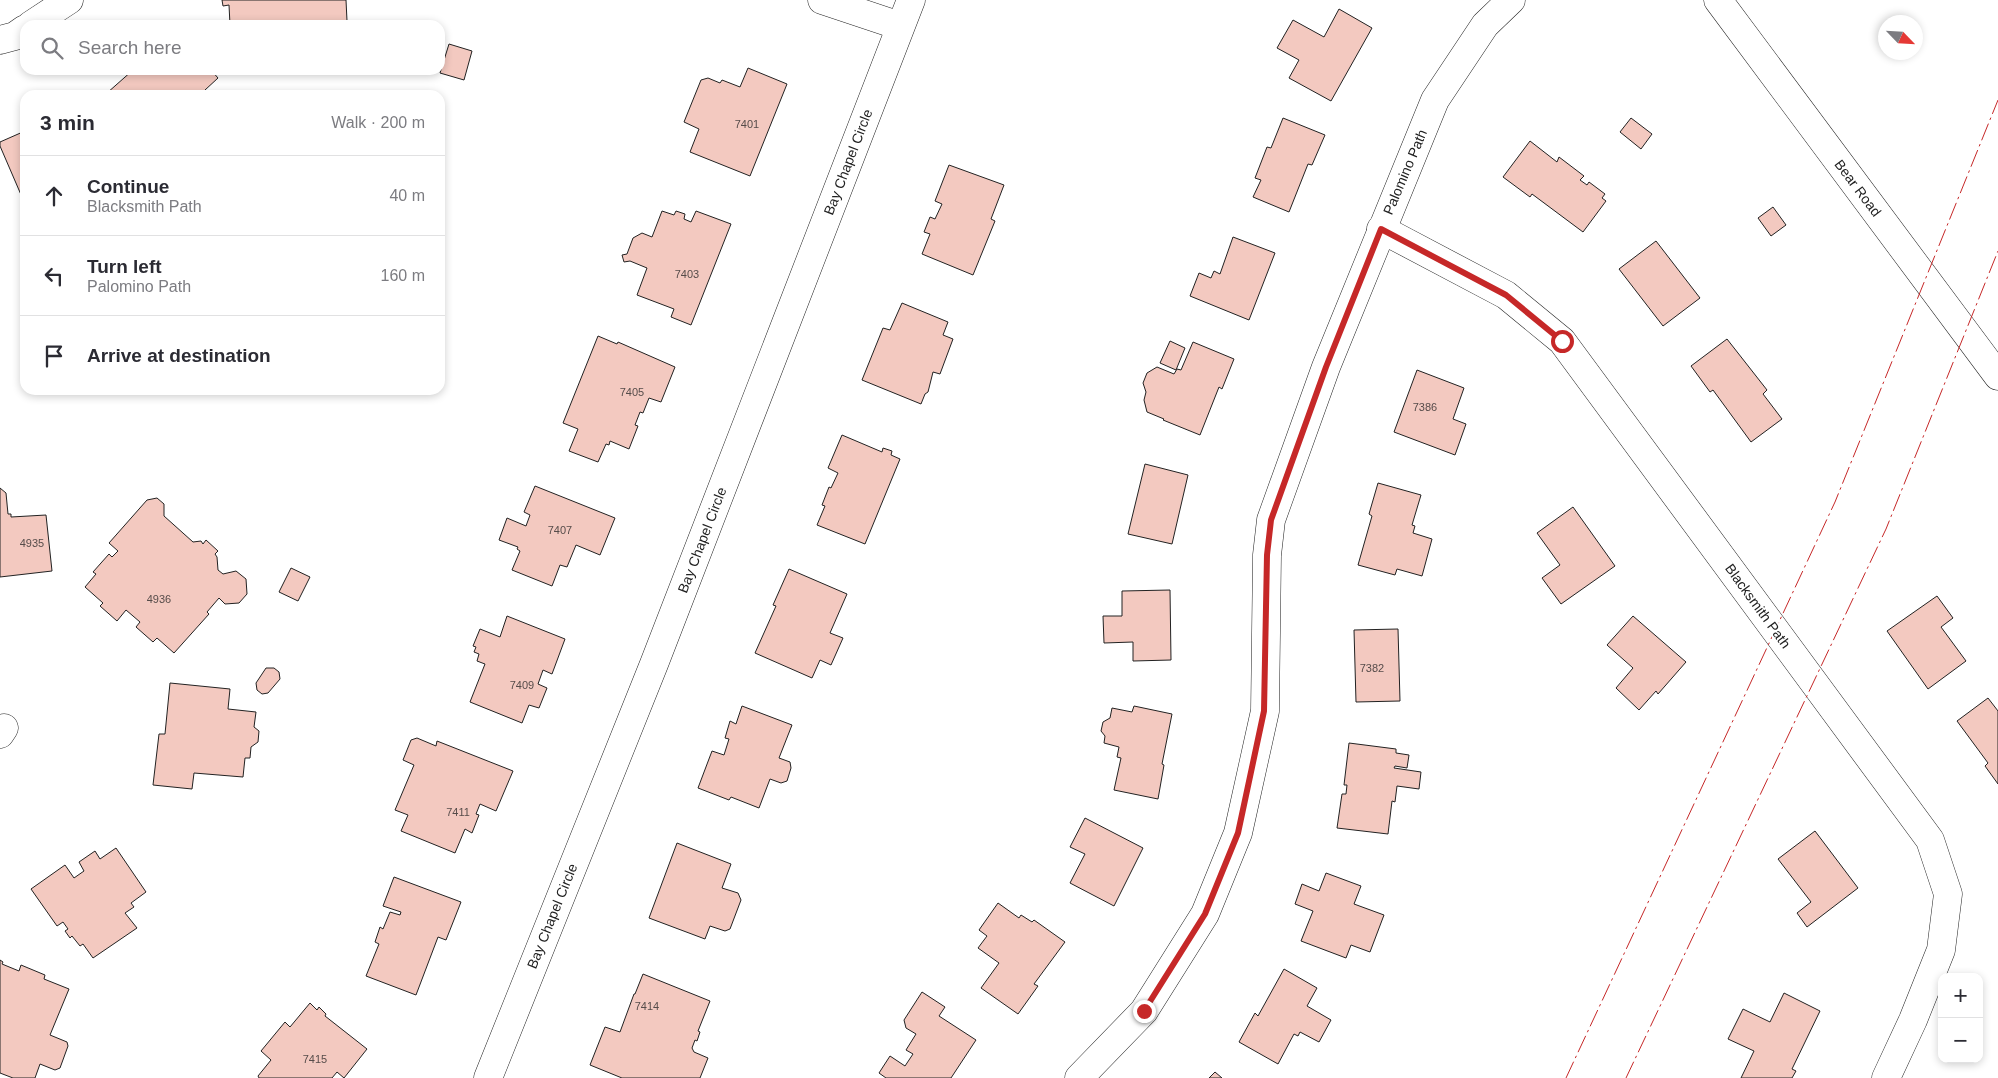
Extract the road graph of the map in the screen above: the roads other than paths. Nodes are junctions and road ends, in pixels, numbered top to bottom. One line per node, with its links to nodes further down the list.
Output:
1 (69, 0): 6 (street)
2 (822, 0): 7 (street)
3 (911, 0): 7 (street, Bay Chapel Circle)
4 (1511, 0): 10 (street, Palomino Path)
5 (1718, 0): 11 (street, Bear Road)
6 (39, 20)
7 (900, 26): 12 (street, Bay Chapel Circle)
8 (20, 32): 9 (street)
9 (0, 40)
10 (1381, 229): 13 (street, Palomino Path); 14 (street, Blacksmith Path)
11 (1998, 376)
12 (488, 1078)
13 (1079, 1078)
14 (1886, 1078)

